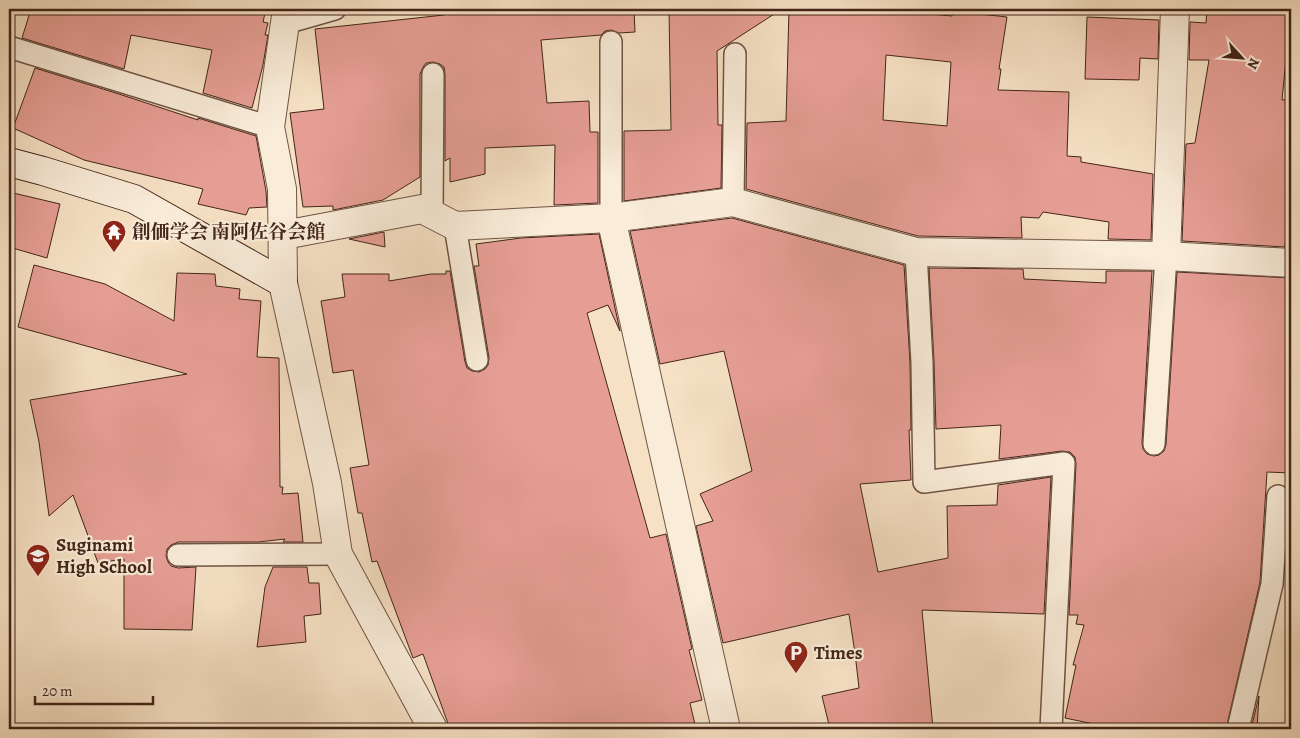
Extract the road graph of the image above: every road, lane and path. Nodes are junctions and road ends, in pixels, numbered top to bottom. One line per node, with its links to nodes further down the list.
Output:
1 (335, 9): 3 (lane)
2 (1175, 9): 15 (street)
3 (286, 16): 8 (street)
4 (611, 42): 11 (lane)
5 (9, 47): 8 (lane)
6 (734, 54): 10 (lane)
7 (433, 74): 12 (lane)
8 (270, 127): 13 (street)
9 (9, 162): 17 (street)
10 (733, 202): 11 (street); 14 (street)
11 (611, 218): 12 (street); 24 (street)
12 (443, 220): 13 (street); 18 (lane)
13 (284, 235): 17 (street)
14 (916, 252): 15 (street); 25 (lane)
15 (1166, 256): 16 (street); 19 (lane)
16 (1291, 263)
17 (284, 283): 21 (street)
18 (477, 360)
19 (1154, 444)
20 (1278, 496): 26 (lane)
21 (338, 554): 22 (lane); 23 (street)
22 (178, 555)
23 (433, 729)
24 (726, 729)
25 (1051, 729)
26 (1238, 729)

